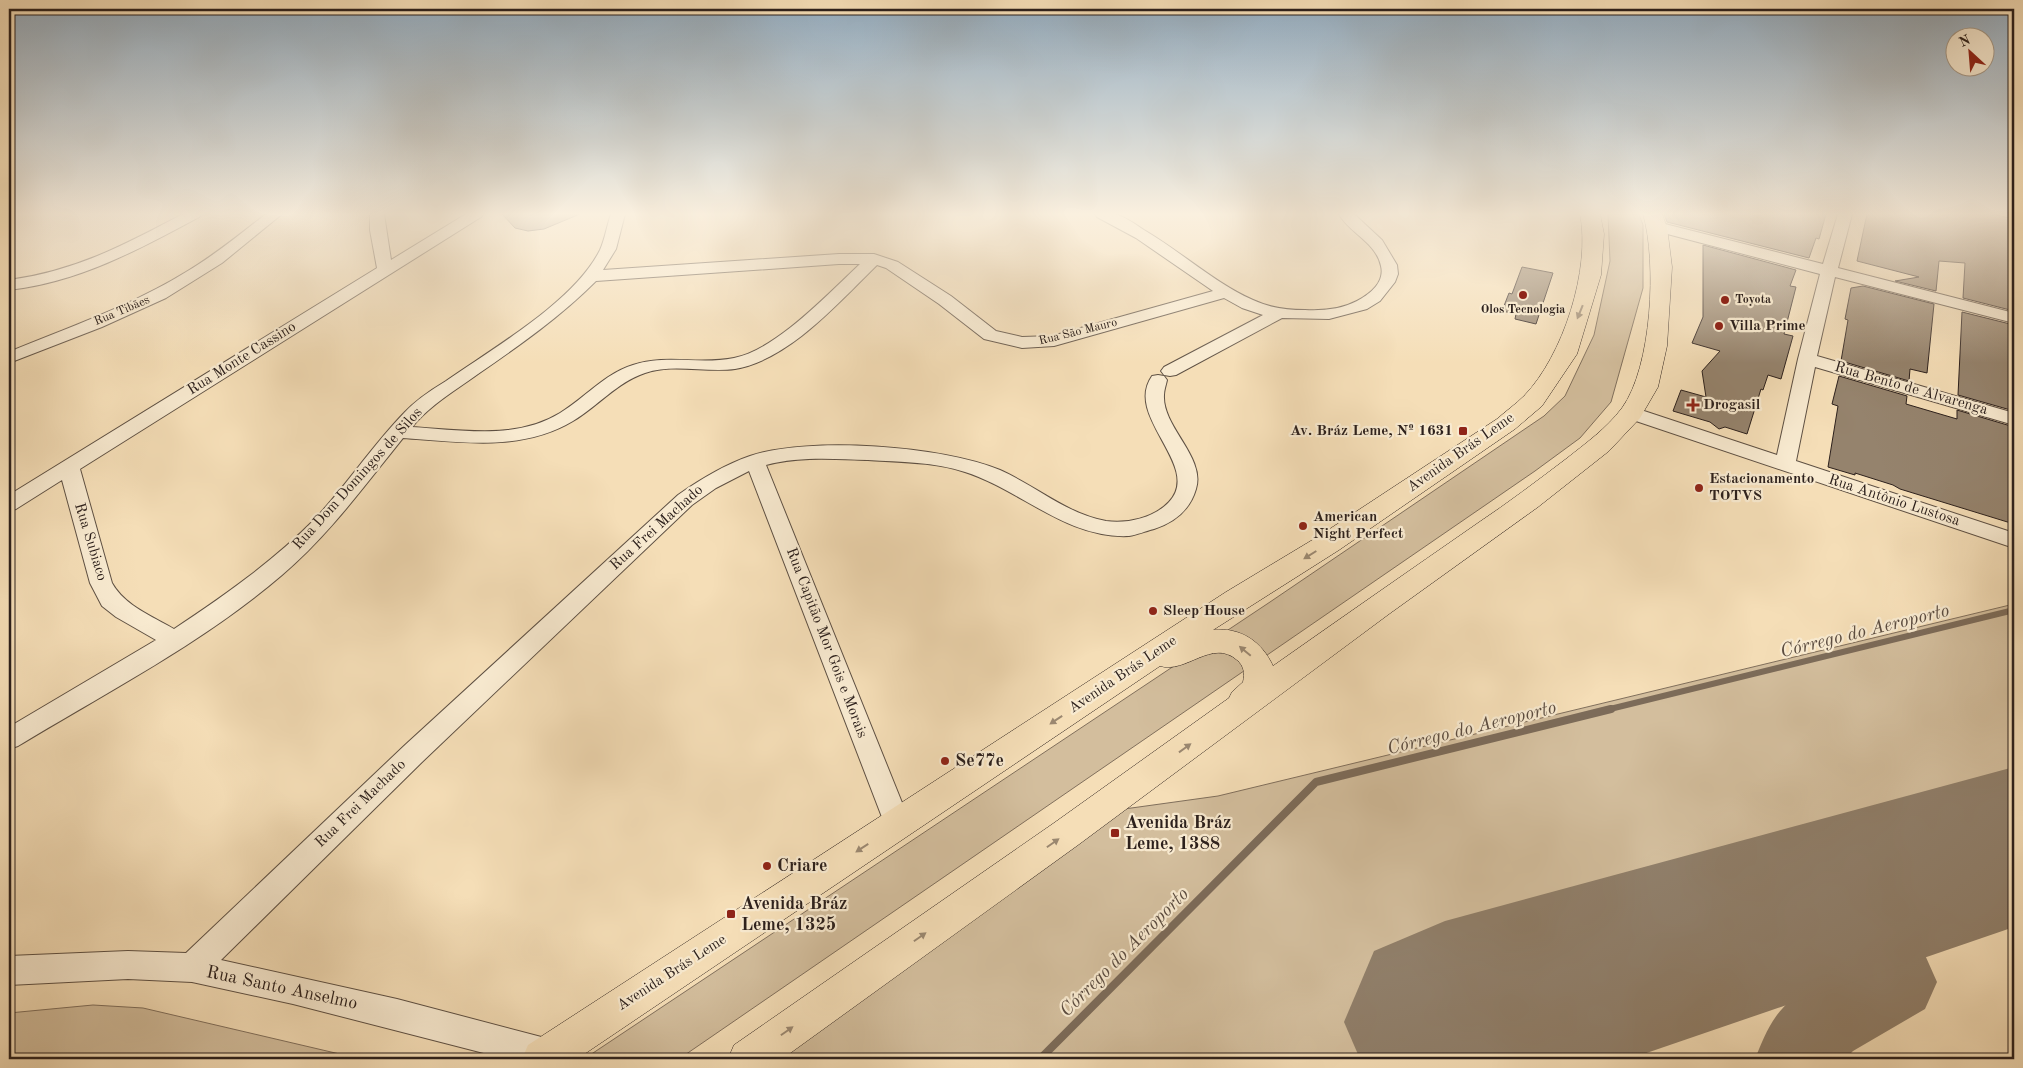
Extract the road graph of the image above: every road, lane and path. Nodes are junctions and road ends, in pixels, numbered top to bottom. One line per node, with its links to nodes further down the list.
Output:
1 (95, 264): 18 (street)
2 (211, 264): 22 (street, Rua Tibães)
3 (385, 264): 15 (street)
4 (394, 264): 15 (street, Rua Monte Cassino)
5 (599, 264): 17 (street, Rua Dom Domingos de Silos)
6 (768, 264): 17 (street, Rua São Mauro)
7 (869, 264): 26 (street)
8 (887, 264): 19 (street, Rua São Mauro)
9 (1184, 264): 19 (street)
10 (1388, 264): 20 (street)
11 (1593, 264): 33 (main road, Avenida Brás Leme, one-way to 33)
12 (1662, 264): 24 (main road)
13 (1804, 264): 16 (street)
14 (1830, 264): 16 (street)
15 (386, 269): 29 (street, Rua Monte Cassino)
16 (1828, 271): 21 (street); 23 (street)
17 (591, 276): 26 (street, Rua Dom Domingos de Silos)
18 (9, 285)
19 (1226, 292): 20 (street)
20 (1279, 312): 27 (street, Rua Frei Machado)
21 (2014, 318)
22 (9, 358)
23 (1807, 359): 25 (street, Rua Bento de Alvarenga); 28 (street)
24 (1631, 413): 28 (street, Rua Antônio Lustosa); 34 (main road)
25 (2014, 419)
26 (397, 432): 32 (street, Rua Dom Domingos de Silos)
27 (755, 461): 36 (street, Rua Capitão Mor Gois e Morais); 37 (street, Rua Frei Machado)
28 (1785, 465): 31 (street, Rua Antônio Lustosa)
29 (69, 468): 30 (street, Rua Monte Cassino); 32 (street, Rua Subiaco)
30 (9, 504)
31 (2014, 541)
32 (175, 640): 35 (street, Rua Dom Domingos de Silos)
33 (1121, 676): 34 (main road, one-way to 33); 36 (main road, Avenida Brás Leme, one-way to 36)
34 (1214, 727): 40 (main road, one-way to 34)
35 (9, 739)
36 (898, 825): 39 (main road, Avenida Brás Leme, one-way to 39)
37 (192, 968): 38 (street, Rua Santo Anselmo); 39 (street, Rua Santo Anselmo)
38 (9, 971)
39 (546, 1057)
40 (748, 1059)

